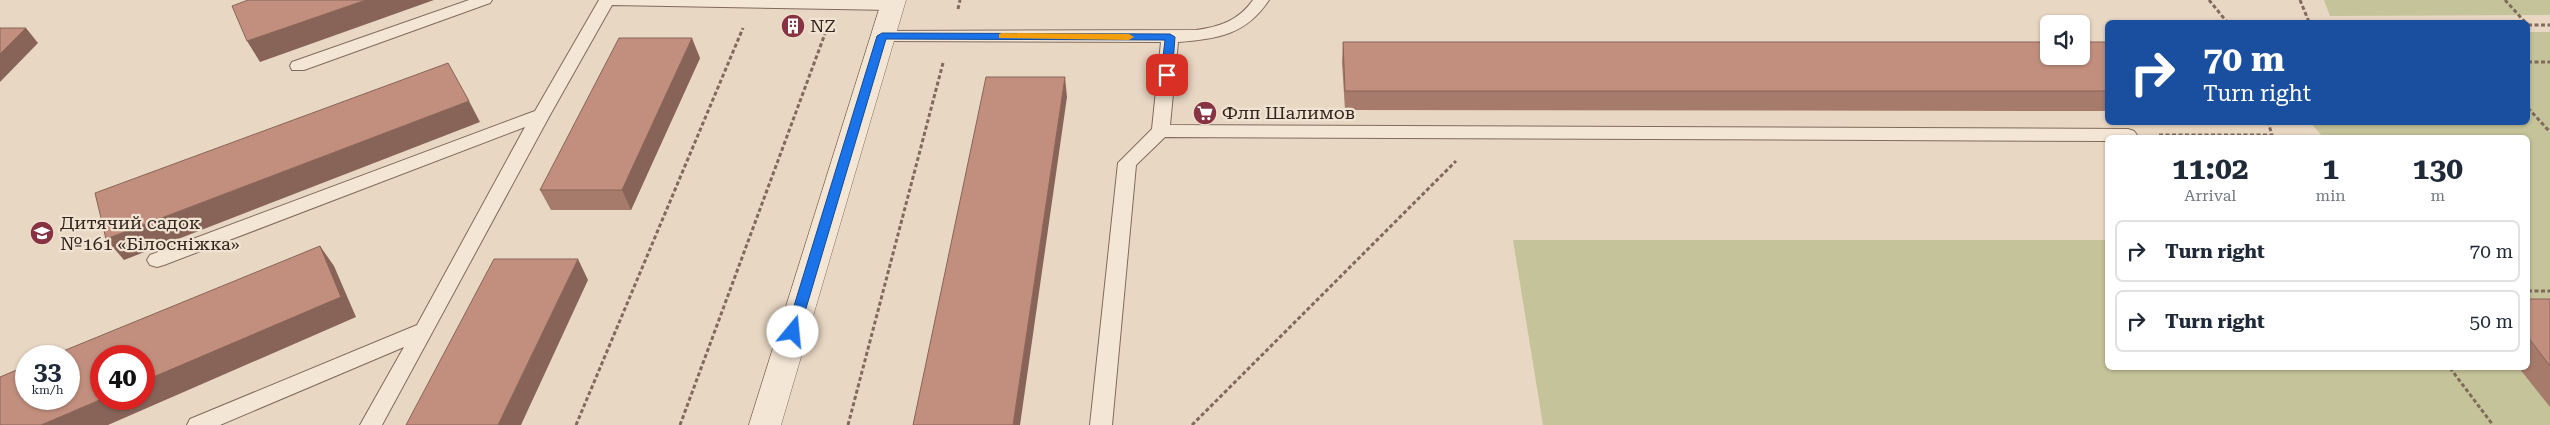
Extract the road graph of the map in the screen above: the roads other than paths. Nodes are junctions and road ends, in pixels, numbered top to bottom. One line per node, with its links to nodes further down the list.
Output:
1 (484, 0): 7 (lane)
2 (607, 0): 4 (lane); 8 (lane)
3 (1260, 0): 6 (lane)
4 (893, 3): 5 (street)
5 (882, 36): 6 (lane); 15 (street)
6 (1170, 37): 9 (lane)
7 (298, 66)
8 (540, 115): 11 (lane); 12 (lane)
9 (1162, 131): 10 (lane); 16 (lane)
10 (2128, 135)
11 (157, 260)
12 (424, 330): 13 (lane); 14 (lane)
13 (198, 425)
14 (370, 425)
15 (765, 425)
16 (1101, 425)

